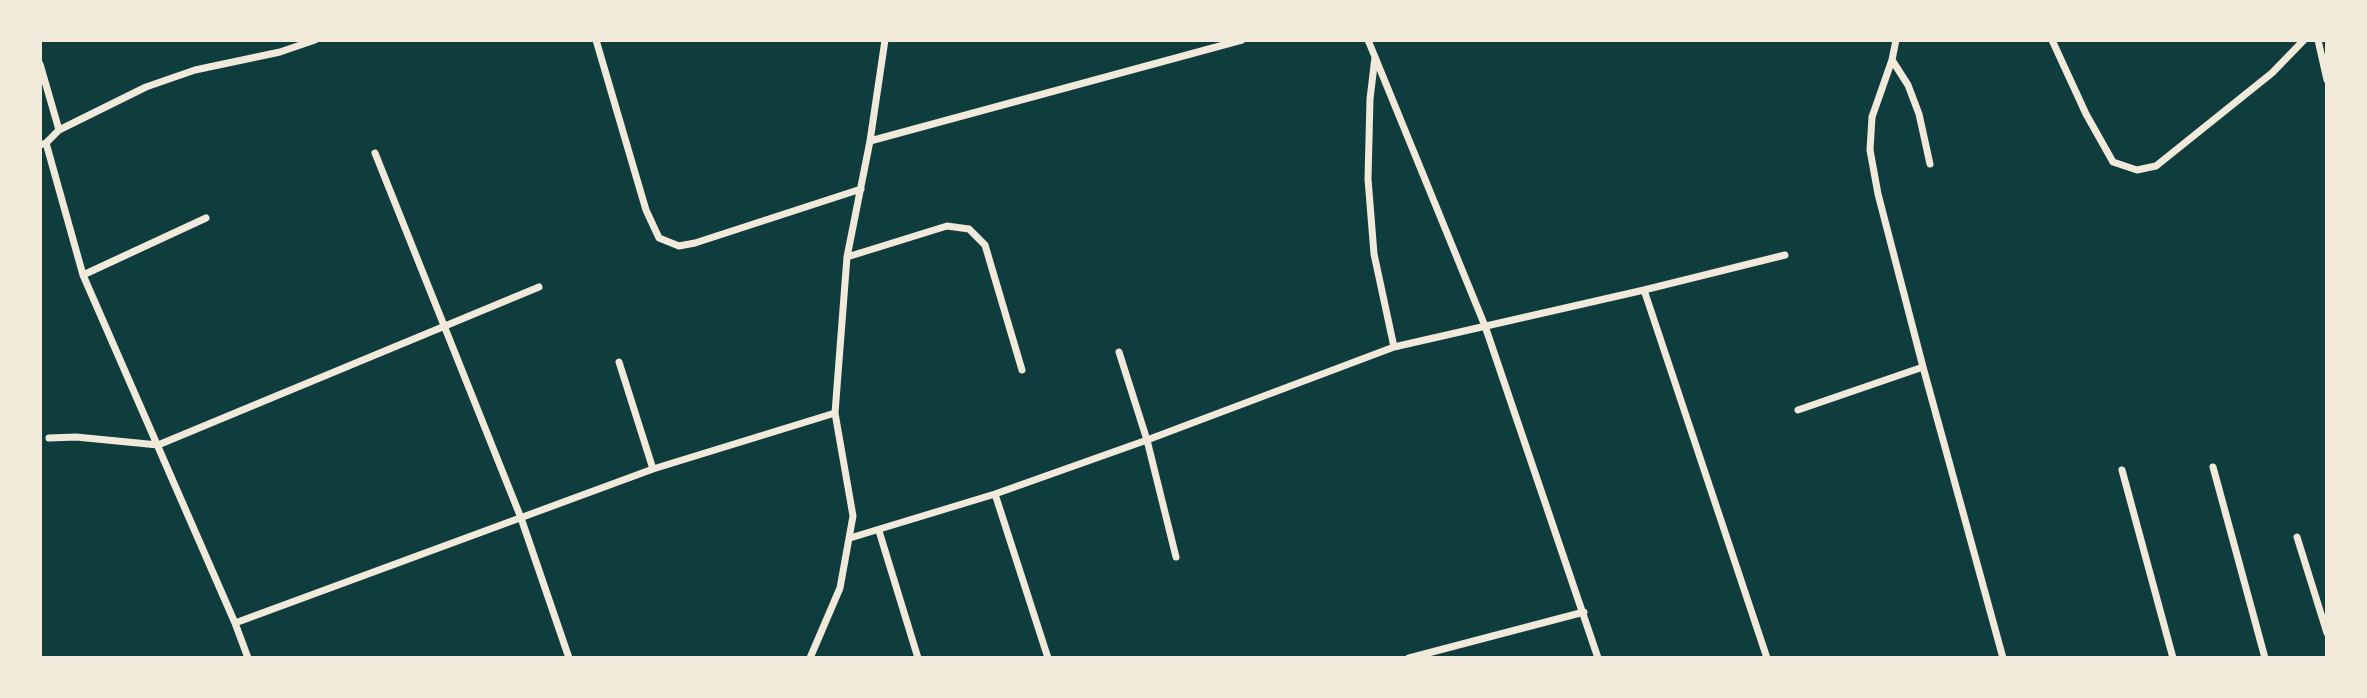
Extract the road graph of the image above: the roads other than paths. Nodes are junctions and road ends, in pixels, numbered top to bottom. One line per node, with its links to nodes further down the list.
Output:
1 (315, 40): 14 (street)
2 (596, 40): 19 (street)
3 (886, 40): 15 (street)
4 (1242, 40): 15 (street)
5 (1368, 40): 10 (street)
6 (1896, 40): 11 (street)
7 (2052, 40): 8 (street)
8 (2304, 40)
9 (2318, 40): 13 (street)
10 (1375, 57): 26 (street); 28 (street)
11 (1892, 60): 18 (street); 31 (street)
12 (40, 64): 14 (street)
13 (2327, 80)
14 (59, 130): 16 (street)
15 (870, 141): 19 (street)
16 (43, 144): 23 (street)
17 (375, 153): 27 (street)
18 (1930, 164)
19 (861, 189): 22 (street)
20 (206, 218): 23 (street)
21 (1785, 254): 25 (street)
22 (847, 257): 32 (street); 34 (street)
23 (83, 275): 37 (street)
24 (539, 287): 27 (street)
25 (1644, 290): 26 (street); 57 (street)
26 (1485, 326): 28 (street); 47 (street)
27 (444, 327): 37 (street); 42 (street)
28 (1394, 347): 36 (street)
29 (1119, 352): 36 (street)
30 (619, 362): 39 (street)
31 (1923, 366): 33 (street); 58 (street)
32 (1022, 370)
33 (1798, 410)
34 (835, 413): 39 (street); 45 (street)
35 (49, 438): 37 (street)
36 (1147, 440): 41 (street); 46 (street)
37 (158, 446): 48 (street)
38 (2213, 467): 60 (street)
39 (653, 469): 42 (street)
40 (2122, 470): 59 (street)
41 (995, 494): 43 (street); 54 (street)
42 (521, 518): 48 (street); 51 (street)
43 (879, 531): 45 (street); 53 (street)
44 (2297, 537): 49 (street)
45 (850, 538): 52 (street)
46 (1176, 557)
47 (1584, 612): 55 (street); 56 (street)
48 (235, 623): 50 (street)
49 (2327, 633)
50 (248, 658)
51 (569, 658)
52 (810, 658)
53 (918, 658)
54 (1048, 658)
55 (1409, 658)
56 (1598, 658)
57 (1768, 658)
58 (2003, 658)
59 (2173, 658)
60 (2265, 658)

